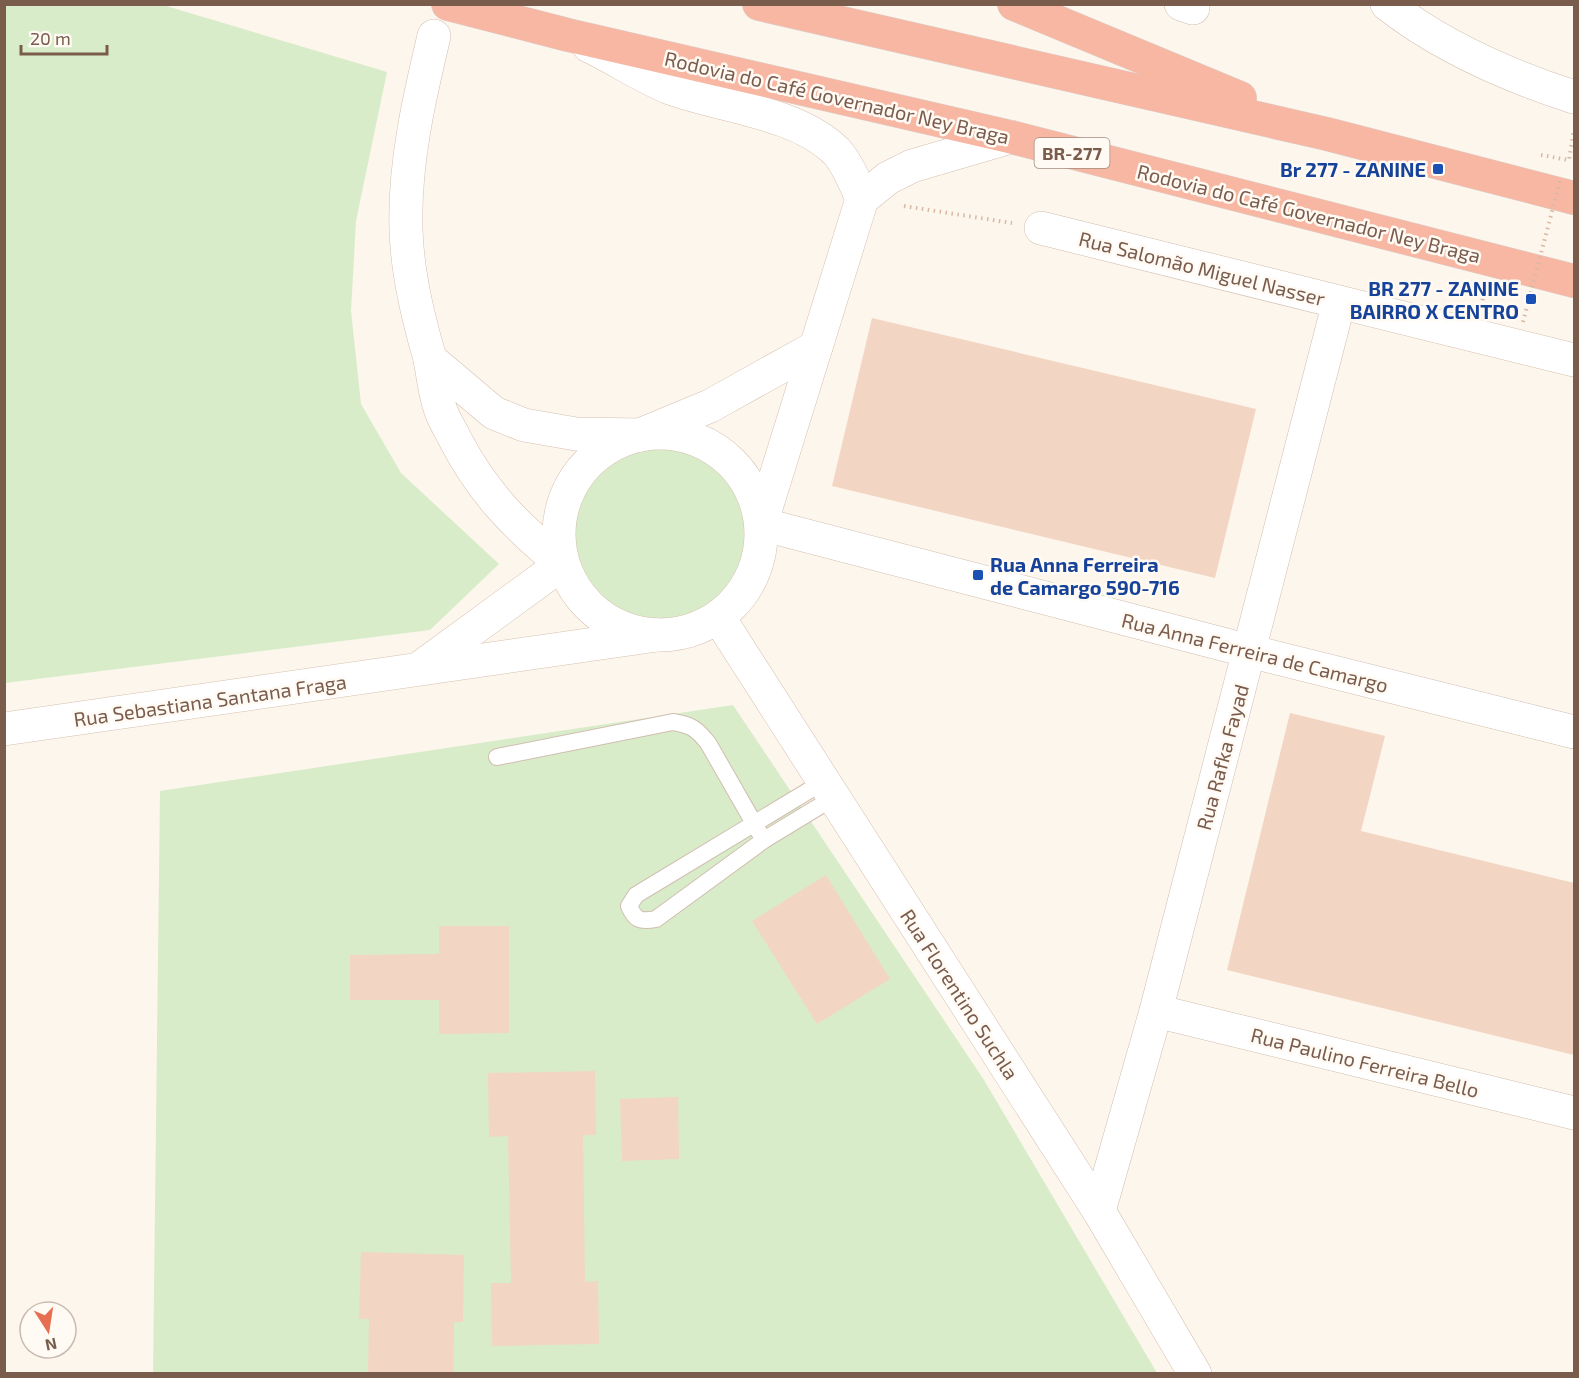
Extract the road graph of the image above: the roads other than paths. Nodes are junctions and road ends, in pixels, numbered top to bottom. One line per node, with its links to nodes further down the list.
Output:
1 (448, 4): 5 (highway, Rodovia do Café Governador Ney Braga / BR-277)
2 (759, 4): 8 (highway)
3 (1014, 4): 8 (highway)
4 (1387, 4): 7 (street)
5 (568, 35): 9 (highway, Rodovia do Café Governador Ney Braga / BR-277); 11 (street)
6 (434, 36): 16 (street)
7 (1575, 97)
8 (1327, 134): 10 (highway)
9 (1011, 137): 11 (street); 13 (highway, Rodovia do Café Governador Ney Braga / BR-277)
10 (1567, 189)
11 (862, 199): 15 (street)
12 (1041, 228): 14 (street, Rua Salomão Miguel Nasser)
13 (1575, 281)
14 (1340, 302): 17 (street, Rua Salomão Miguel Nasser); 23 (street, Rua Rafka Fayad)
15 (816, 347): 18 (street); 19 (street)
16 (430, 359): 18 (street); 20 (street)
17 (1575, 360)
18 (640, 435): 19 (street); 20 (street)
19 (761, 524): 21 (street); 23 (street, Rua Anna Ferreira de Camargo)
20 (562, 564): 22 (street); 24 (street, Rua Sebastiana Santana Fraga)
21 (718, 618): 22 (street); 28 (street, Rua Florentino Suchla)
22 (657, 635): 24 (street, Rua Sebastiana Santana Fraga)
23 (1249, 651): 26 (street, Rua Anna Ferreira de Camargo); 31 (street, Rua Rafka Fayad)
24 (416, 671): 25 (street, Rua Sebastiana Santana Fraga)
25 (4, 729)
26 (1575, 732)
27 (497, 757): 29 (lane)
28 (828, 790): 29 (lane); 30 (lane); 33 (street, Rua Florentino Suchla)
29 (754, 823): 30 (lane); 30 (lane)
30 (764, 840)
31 (1156, 1011): 32 (street, Rua Paulino Ferreira Bello); 33 (street, Rua Rafka Fayad)
32 (1575, 1113)
33 (1100, 1211): 34 (street, Rua Florentino Suchla)
34 (1195, 1374)

